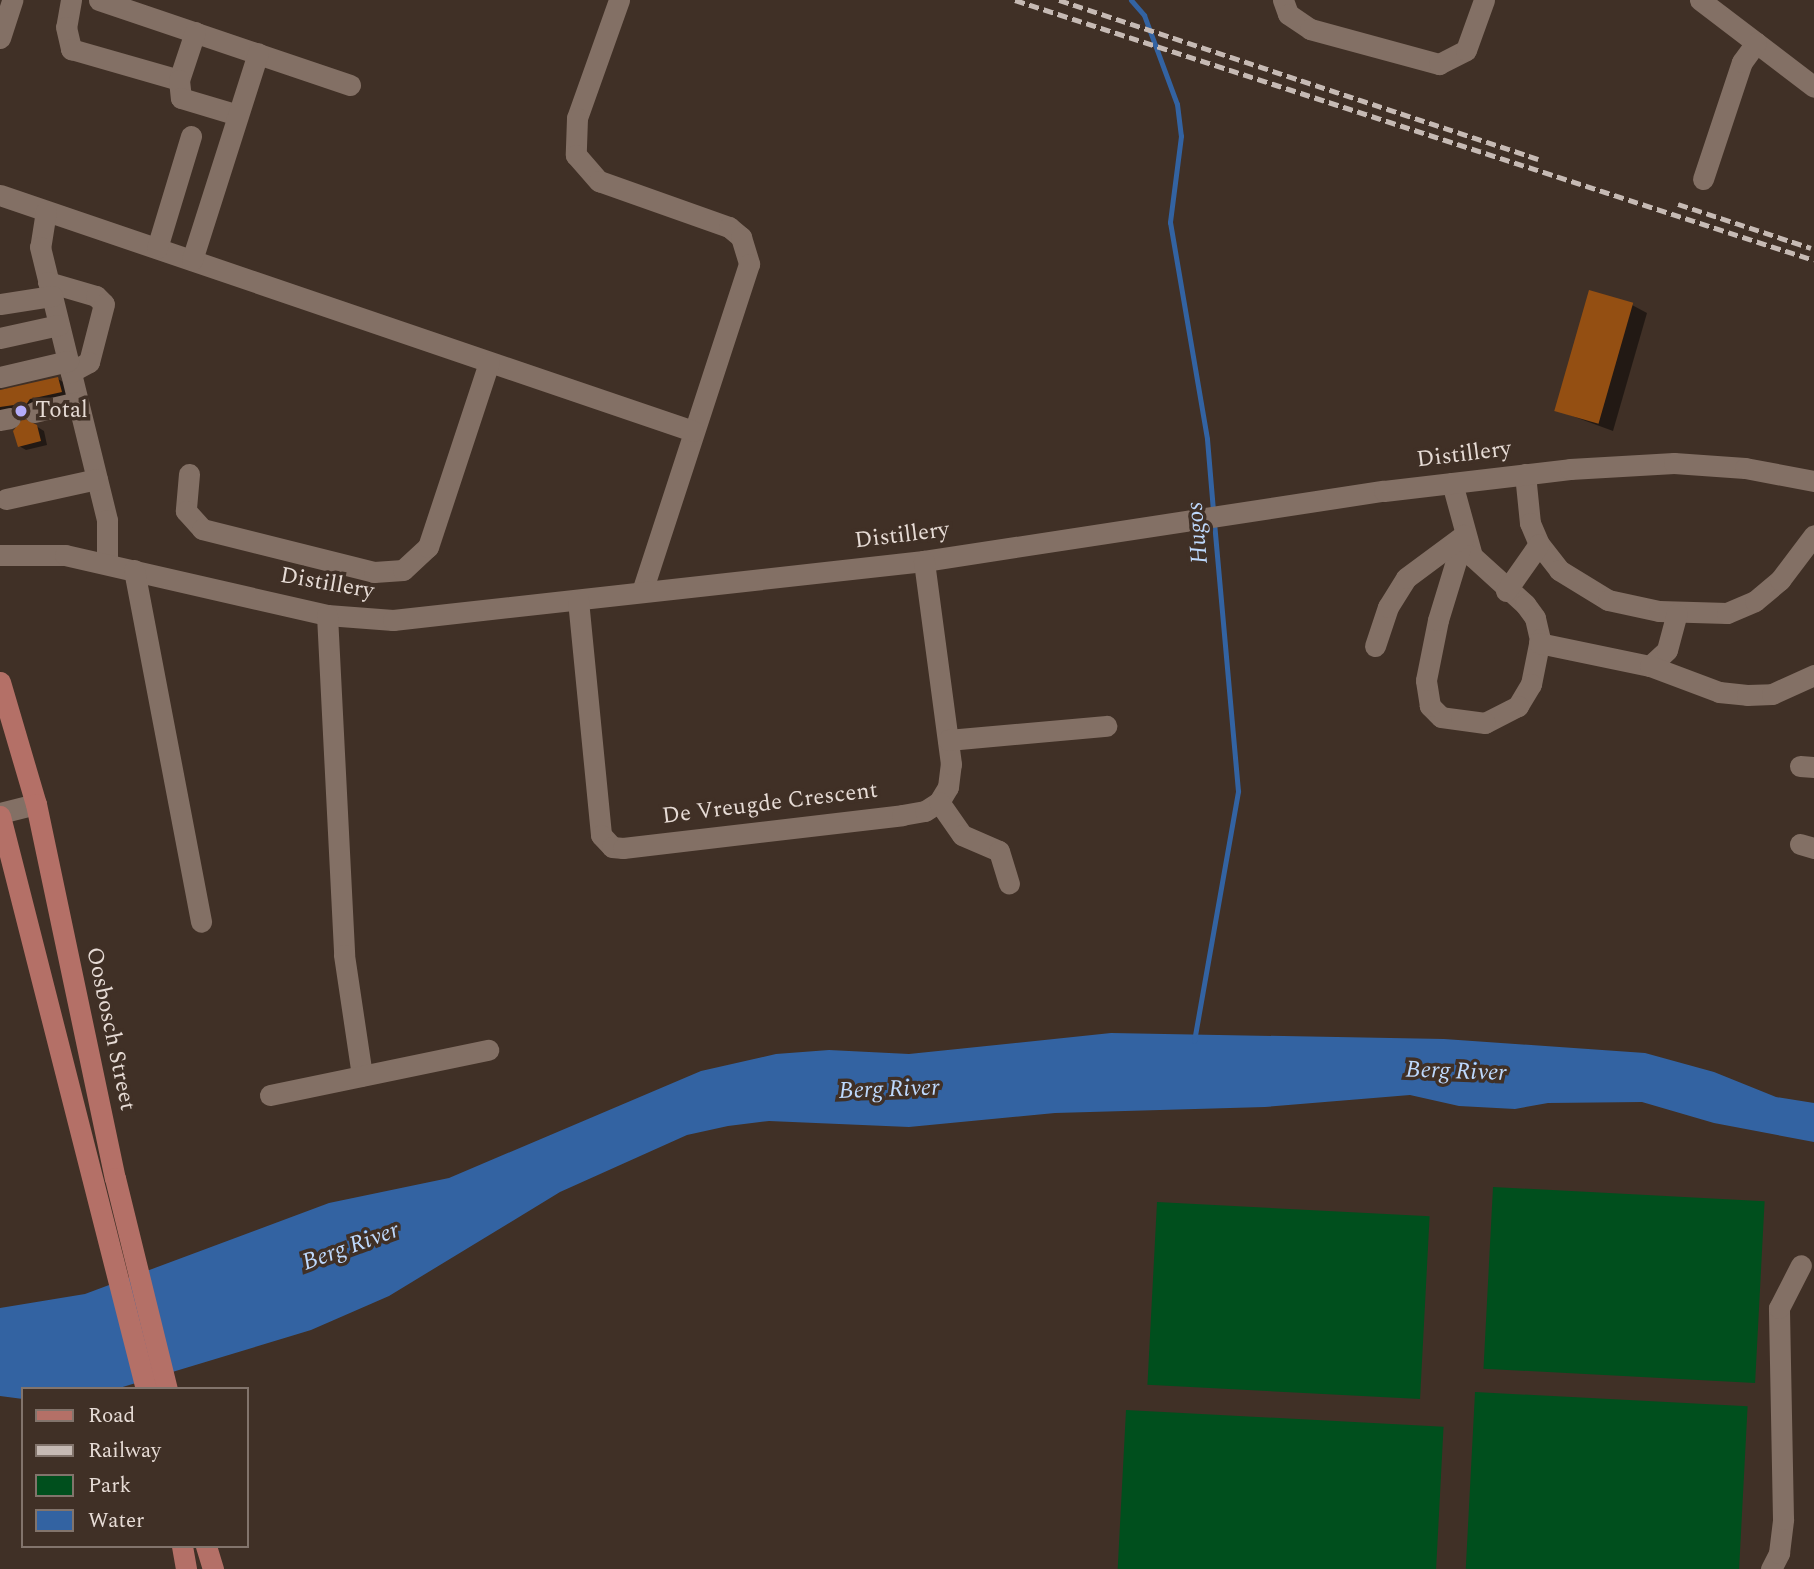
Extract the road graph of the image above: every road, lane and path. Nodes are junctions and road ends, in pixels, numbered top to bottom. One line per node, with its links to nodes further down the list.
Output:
1 (12, 0): 9 (street)
2 (71, 0): 12 (street)
3 (99, 0): 8 (street)
4 (619, 0): 31 (street)
5 (1283, 0): 6 (street)
6 (1484, 0)
7 (1700, 0): 10 (street)
8 (195, 32): 11 (street); 12 (street)
9 (0, 38)
10 (1756, 43): 14 (street); 17 (street)
11 (258, 53): 13 (street); 15 (street)
12 (179, 80): 15 (street)
13 (350, 85)
14 (1814, 87)
15 (238, 115): 21 (street)
16 (191, 136): 20 (street)
17 (1703, 179)
18 (0, 195): 19 (street)
19 (46, 211): 20 (street); 22 (street)
20 (157, 247): 21 (street)
21 (192, 260): 26 (street)
22 (50, 289): 23 (street); 24 (street); 27 (street)
23 (0, 303)
24 (59, 325): 25 (street); 27 (street)
25 (0, 338)
26 (489, 363): 31 (street); 32 (street)
27 (69, 366): 28 (street); 29 (street)
28 (0, 377)
29 (78, 402): 30 (street); 34 (street)
30 (34, 412)
31 (693, 432): 46 (street)
32 (189, 474)
33 (1525, 474): 35 (street, Distillery); 36 (street, Distillery); 40 (street)
34 (97, 479): 37 (street); 43 (street)
35 (1814, 481)
36 (1452, 483): 38 (street); 42 (street, Distillery)
37 (6, 499)
38 (1464, 535): 45 (street); 50 (street); 51 (street)
39 (1813, 539): 48 (street)
40 (1539, 544): 45 (street); 48 (street)
41 (0, 555): 43 (street, Distillery)
42 (925, 561): 46 (street, Distillery); 56 (street)
43 (107, 563): 44 (street, Distillery)
44 (134, 569): 49 (street, Distillery); 62 (street)
45 (1506, 591): 50 (street)
46 (642, 592): 47 (street, Distillery)
47 (578, 600): 49 (street, Distillery); 57 (street, De Vreugde Crescent)
48 (1677, 613): 52 (street)
49 (327, 615): 65 (street)
50 (1539, 643): 52 (street)
51 (1375, 646)
52 (1650, 666): 53 (street)
53 (1814, 675)
54 (0, 682): 58 (main road, Oosbosch Street)
55 (1106, 726): 56 (street)
56 (948, 740): 57 (street)
57 (939, 802): 61 (street)
58 (36, 804): 59 (street); 67 (main road, Oosbosch Street)
59 (0, 815): 63 (main road, Oosbosch Street)
60 (0, 879): 63 (main road)
61 (1009, 884)
62 (201, 922)
63 (49, 1015): 67 (main road, Oosbosch Street)
64 (488, 1050): 65 (street)
65 (362, 1076): 66 (street)
66 (271, 1095)
67 (105, 1180): 69 (main road, Oosbosch Street); 70 (main road, Oosbosch Street)
68 (1801, 1265): 75 (street)
69 (146, 1387)
70 (166, 1387)
71 (182, 1548): 73 (main road)
72 (207, 1548): 74 (main road)
73 (186, 1569)
74 (213, 1569)
75 (1771, 1569)

